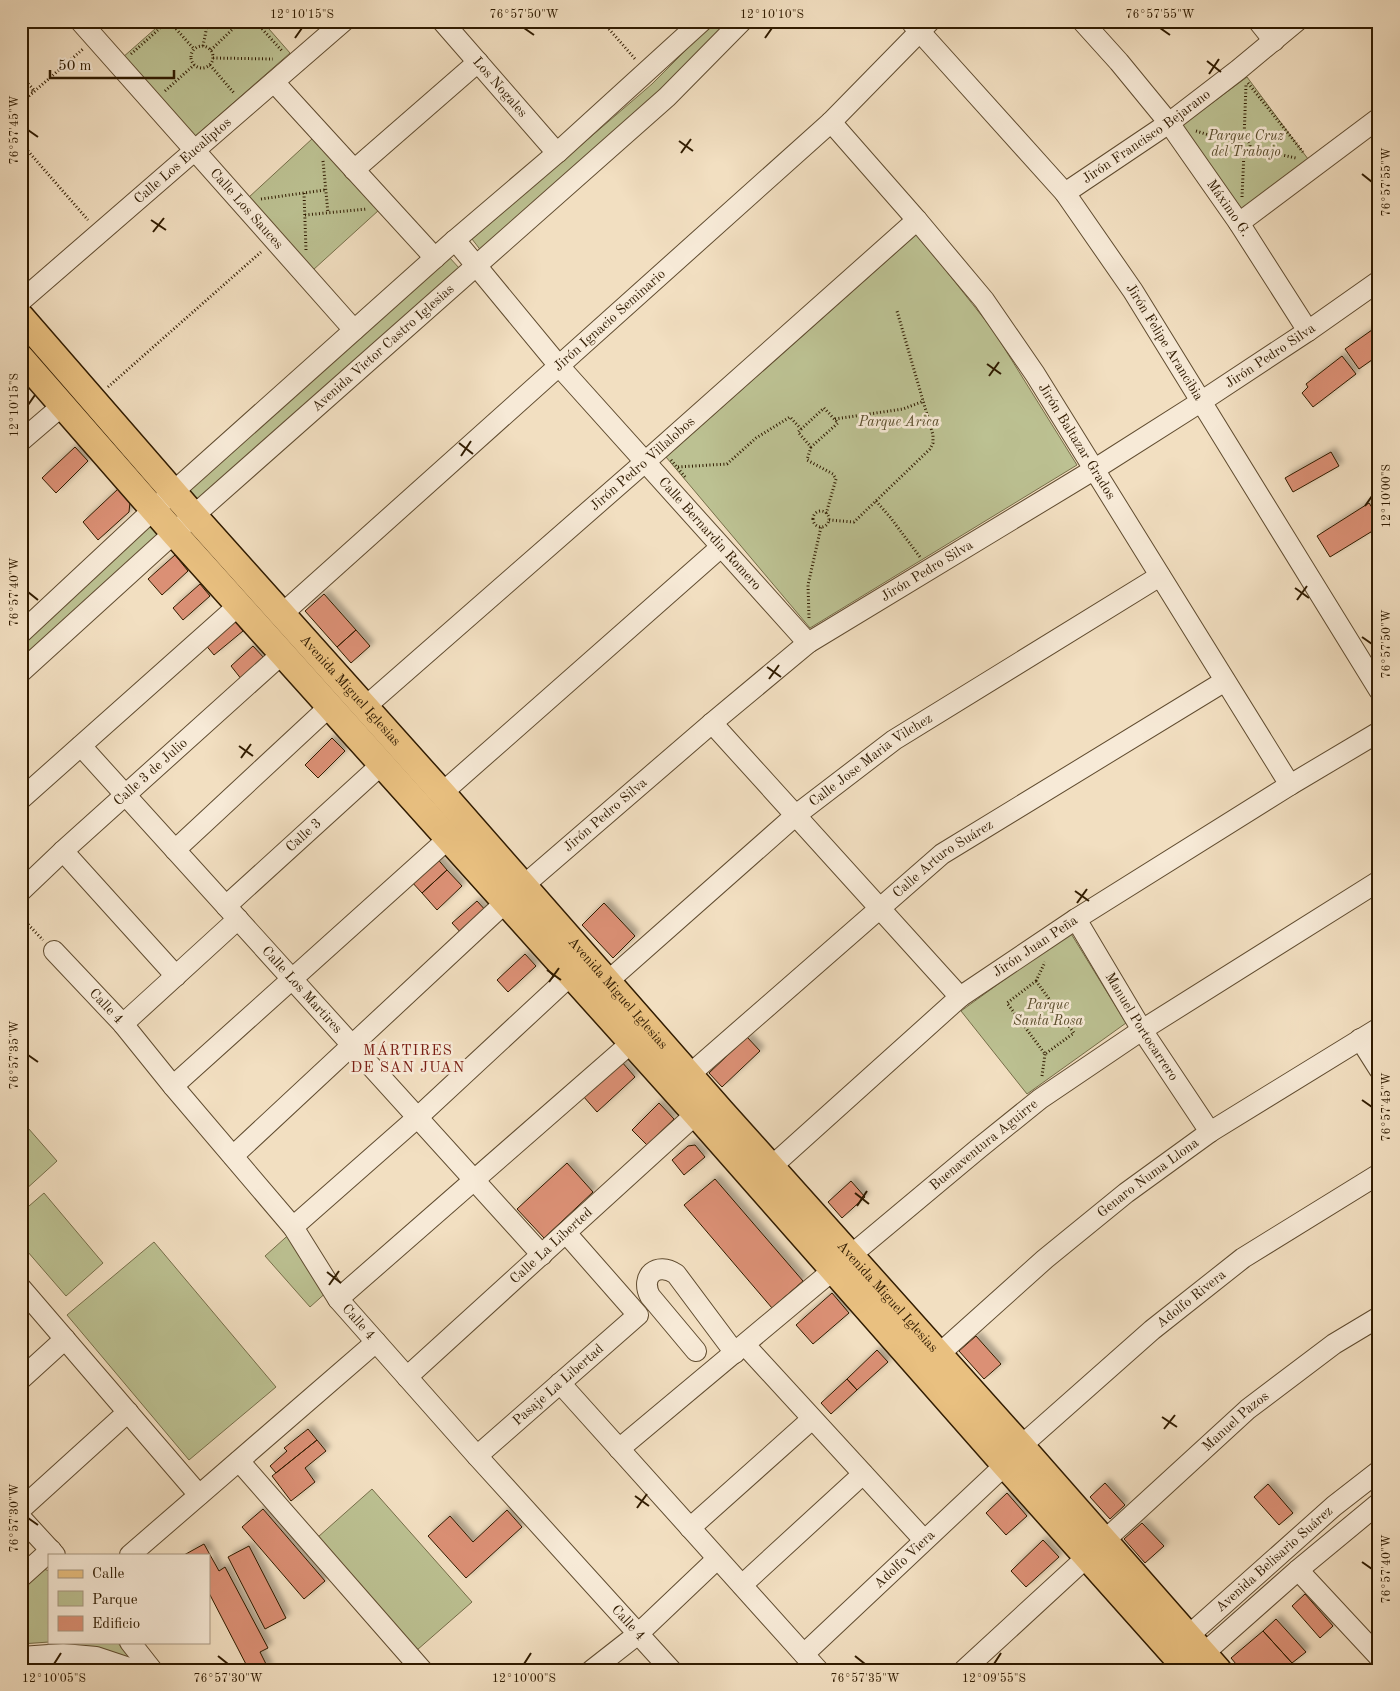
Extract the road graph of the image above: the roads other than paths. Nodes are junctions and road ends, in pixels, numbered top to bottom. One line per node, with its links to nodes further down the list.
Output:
1 (80, 21): 16 (street, Calle Los Sauces)
2 (344, 21): 12 (street, Calle Los Eucaliptos)
3 (442, 21): 11 (street, Los Nogales)
4 (742, 21): 24 (street, Avenida Victor Castro Iglesias)
5 (1082, 21): 15 (street, Máximo G.)
6 (1258, 21): 10 (street)
7 (1297, 21): 10 (street, Jirón Francisco Bejarano)
8 (920, 24): 14 (street, Jirón Ignacio Seminario); 19 (street, Jirón Felipe Arancibia)
9 (692, 25): 17 (street)
10 (1274, 41): 15 (street, Jirón Francisco Bejarano)
11 (478, 62): 17 (street, Los Nogales); 18 (street)
12 (274, 82): 16 (street, Calle Los Eucaliptos); 18 (street)
13 (1379, 118): 21 (street)
14 (831, 122): 20 (street, Jirón Baltazar Grados); 31 (street, Jirón Ignacio Seminario)
15 (1169, 123): 19 (street, Jirón Francisco Bejarano); 21 (street, Máximo G.)
16 (195, 150): 26 (street, Calle Los Eucaliptos); 28 (street, Calle Los Sauces)
17 (557, 153): 22 (street)
18 (354, 170): 23 (street)
19 (1065, 193): 32 (street, Jirón Felipe Arancibia)
20 (917, 220): 35 (street, Jirón Pedro Villalobos); 36 (street, Jirón Baltazar Grados)
21 (1239, 223): 29 (street, Máximo G.)
22 (455, 240): 23 (street); 24 (street, Calle Bernardin Romero)
23 (435, 258): 28 (street)
24 (477, 266): 31 (street, Calle Bernardin Romero); 39 (street, Avenida Victor Castro Iglesias)
25 (1379, 281): 29 (street, Jirón Pedro Silva)
26 (21, 301)
27 (21, 317): 37 (main road, Avenida Miguel Iglesias)
28 (354, 330): 37 (street)
29 (1308, 331): 32 (street, Jirón Pedro Silva)
30 (21, 358): 33 (main road, Avenida Miguel Iglesias)
31 (559, 366): 35 (street, Calle Bernardin Romero); 44 (street, Jirón Ignacio Seminario)
32 (1202, 402): 36 (street, Jirón Pedro Silva); 50 (street, Jirón Felipe Arancibia)
33 (63, 405): 34 (street); 38 (main road, Avenida Miguel Iglesias)
34 (21, 441)
35 (645, 462): 41 (street, Calle Bernardin Romero); 52 (street, Jirón Pedro Villalobos)
36 (1094, 469): 42 (street, Jirón Baltazar Grados); 46 (street, Jirón Pedro Silva)
37 (174, 492): 38 (street); 39 (main road, Avenida Miguel Iglesias)
38 (154, 509): 40 (main road, Avenida Miguel Iglesias); 45 (street)
39 (194, 516): 40 (street, Avenida Victor Castro Iglesias); 44 (main road, Avenida Miguel Iglesias)
40 (174, 532): 43 (main road, Avenida Miguel Iglesias); 48 (street, Avenida Victor Castro Iglesias)
41 (722, 547): 46 (street, Calle Bernardin Romero); 58 (street)
42 (1160, 576): 49 (street, Jirón Baltazar Grados); 61 (street, Calle Jose Maria Vilchez)
43 (239, 605): 47 (main road, Avenida Miguel Iglesias); 55 (street)
44 (282, 614): 52 (main road, Avenida Miguel Iglesias)
45 (21, 633)
46 (808, 643): 53 (street, Jirón Pedro Silva)
47 (283, 653): 51 (main road, Avenida Miguel Iglesias); 59 (street, Calle 3 de Julio)
48 (21, 672)
49 (1225, 681): 57 (street, Jirón Baltazar Grados); 68 (street, Calle Arturo Suárez)
50 (1379, 690)
51 (330, 706): 56 (main road, Avenida Miguel Iglesias); 63 (street)
52 (365, 707): 58 (main road, Avenida Miguel Iglesias)
53 (712, 723): 61 (street); 67 (street, Jirón Pedro Silva)
54 (1379, 732): 57 (street, Jirón Juan Peña)
55 (81, 746): 59 (street, Calle Los Martires); 60 (street)
56 (382, 764): 62 (main road, Avenida Miguel Iglesias); 69 (street, Calle 3)
57 (1290, 785): 70 (street, Jirón Juan Peña)
58 (442, 793): 67 (main road, Avenida Miguel Iglesias)
59 (126, 796): 63 (street, Calle Los Martires); 64 (street, Calle 3 de Julio)
60 (21, 799)
61 (796, 815): 68 (street); 75 (street, Calle Jose Maria Vilchez)
62 (448, 838): 67 (main road, Avenida Miguel Iglesias); 74 (street)
63 (175, 850): 69 (street, Calle Los Martires)
64 (63, 851): 66 (street, Calle 3 de Julio); 73 (street)
65 (1379, 881): 79 (street, Buenaventura Aguirre)
66 (21, 891)
67 (515, 894): 72 (main road, Avenida Miguel Iglesias); 75 (main road, Avenida Miguel Iglesias); 82 (street, Jirón Pedro Silva)
68 (879, 909): 76 (street); 84 (street, Calle Arturo Suárez)
69 (232, 912): 73 (street, Calle 3); 74 (street, Calle Los Martires)
70 (1076, 919): 76 (street, Jirón Juan Peña); 79 (street, Manuel Portocarrero)
71 (54, 951): 77 (street, Calle 4)
72 (571, 974): 81 (main road, Avenida Miguel Iglesias); 87 (street)
73 (176, 976): 77 (street, Calle 3)
74 (292, 979): 82 (street, Calle Los Martires); 85 (street)
75 (607, 982): 84 (main road, Avenida Miguel Iglesias)
76 (960, 997): 90 (street, Jirón Juan Peña)
77 (123, 1024): 85 (street, Calle 4)
78 (1379, 1028): 80 (street, Genaro Numa Llona)
79 (1142, 1030): 88 (street, Manuel Portocarrero); 96 (street, Buenaventura Aguirre)
80 (1360, 1039): 83 (street); 88 (street, Genaro Numa Llona)
81 (632, 1043): 86 (main road, Avenida Miguel Iglesias); 92 (street)
82 (353, 1045): 87 (street, Calle Los Martires); 89 (street, Jirón Pedro Silva)
83 (1379, 1069)
84 (689, 1075): 90 (main road, Avenida Miguel Iglesias)
85 (173, 1086): 89 (street, Calle 4)
86 (696, 1114): 94 (street, Calle La Liberted); 96 (main road, Avenida Miguel Iglesias)
87 (418, 1117): 92 (street, Calle Los Martires); 93 (street)
88 (1210, 1132): 104 (street, Genaro Numa Llona)
89 (234, 1156): 93 (street, Calle 4)
90 (771, 1167): 96 (main road, Avenida Miguel Iglesias)
91 (1379, 1174): 112 (street, Adolfo Rivera)
92 (475, 1180): 95 (street, Calle Los Martires); 98 (street)
93 (293, 1227): 98 (street, Calle 4)
94 (566, 1233): 95 (street, Calle La Liberted); 107 (street, Pasaje La Libertad)
95 (542, 1254): 105 (street, Calle La Liberted)
96 (842, 1262): 102 (street, Buenaventura Aguirre); 104 (main road, Avenida Miguel Iglesias); 112 (main road, Avenida Miguel Iglesias)
97 (21, 1288): 100 (street)
98 (338, 1299): 101 (street, Calle 4)
99 (1379, 1317): 122 (street, Manuel Pazos)
100 (65, 1339): 106 (street); 108 (street)
101 (376, 1342): 105 (street, Calle 4); 113 (street)
102 (740, 1349): 103 (street); 109 (street); 110 (street, Buenaventura Aguirre)
103 (696, 1351)
104 (938, 1355): 112 (main road, Avenida Miguel Iglesias)
105 (407, 1377): 111 (street, Calle 4)
106 (21, 1378)
107 (560, 1383): 110 (street); 111 (street, Pasaje La Libertad)
108 (128, 1412): 116 (street); 118 (street)
109 (812, 1419): 115 (street); 120 (street)
110 (619, 1449): 120 (street)
111 (477, 1456): 130 (street, Calle 4)
112 (1013, 1456): 121 (street, Adolfo Viera); 122 (main road, Avenida Miguel Iglesias)
113 (239, 1461): 116 (street); 139 (street)
114 (1379, 1471): 135 (street, Avenida Belisario Suárez)
115 (864, 1474): 121 (street); 129 (street)
116 (199, 1495): 124 (street)
117 (1379, 1503): 127 (street, Avenida Belisario Suárez)
118 (21, 1510)
119 (21, 1518): 123 (street)
120 (690, 1528): 126 (street)
121 (924, 1540): 132 (street, Adolfo Viera)
122 (1096, 1549): 135 (main road, Avenida Miguel Iglesias); 142 (street, Manuel Pazos)
123 (53, 1553)
124 (131, 1554)
125 (48, 1557): 128 (street)
126 (717, 1559): 129 (street); 130 (street)
127 (1298, 1570): 134 (street); 135 (street, Avenida Belisario Suárez)
128 (21, 1577)
129 (742, 1585): 132 (street)
130 (638, 1634): 136 (street, Calle 4); 140 (street)
131 (132, 1644): 138 (street)
132 (804, 1654): 141 (street)
133 (21, 1657): 137 (street)
134 (1379, 1657)
135 (1193, 1658)
136 (666, 1668)
137 (135, 1670)
138 (152, 1670)
139 (422, 1670)
140 (592, 1670)
141 (818, 1670)
142 (964, 1670)

